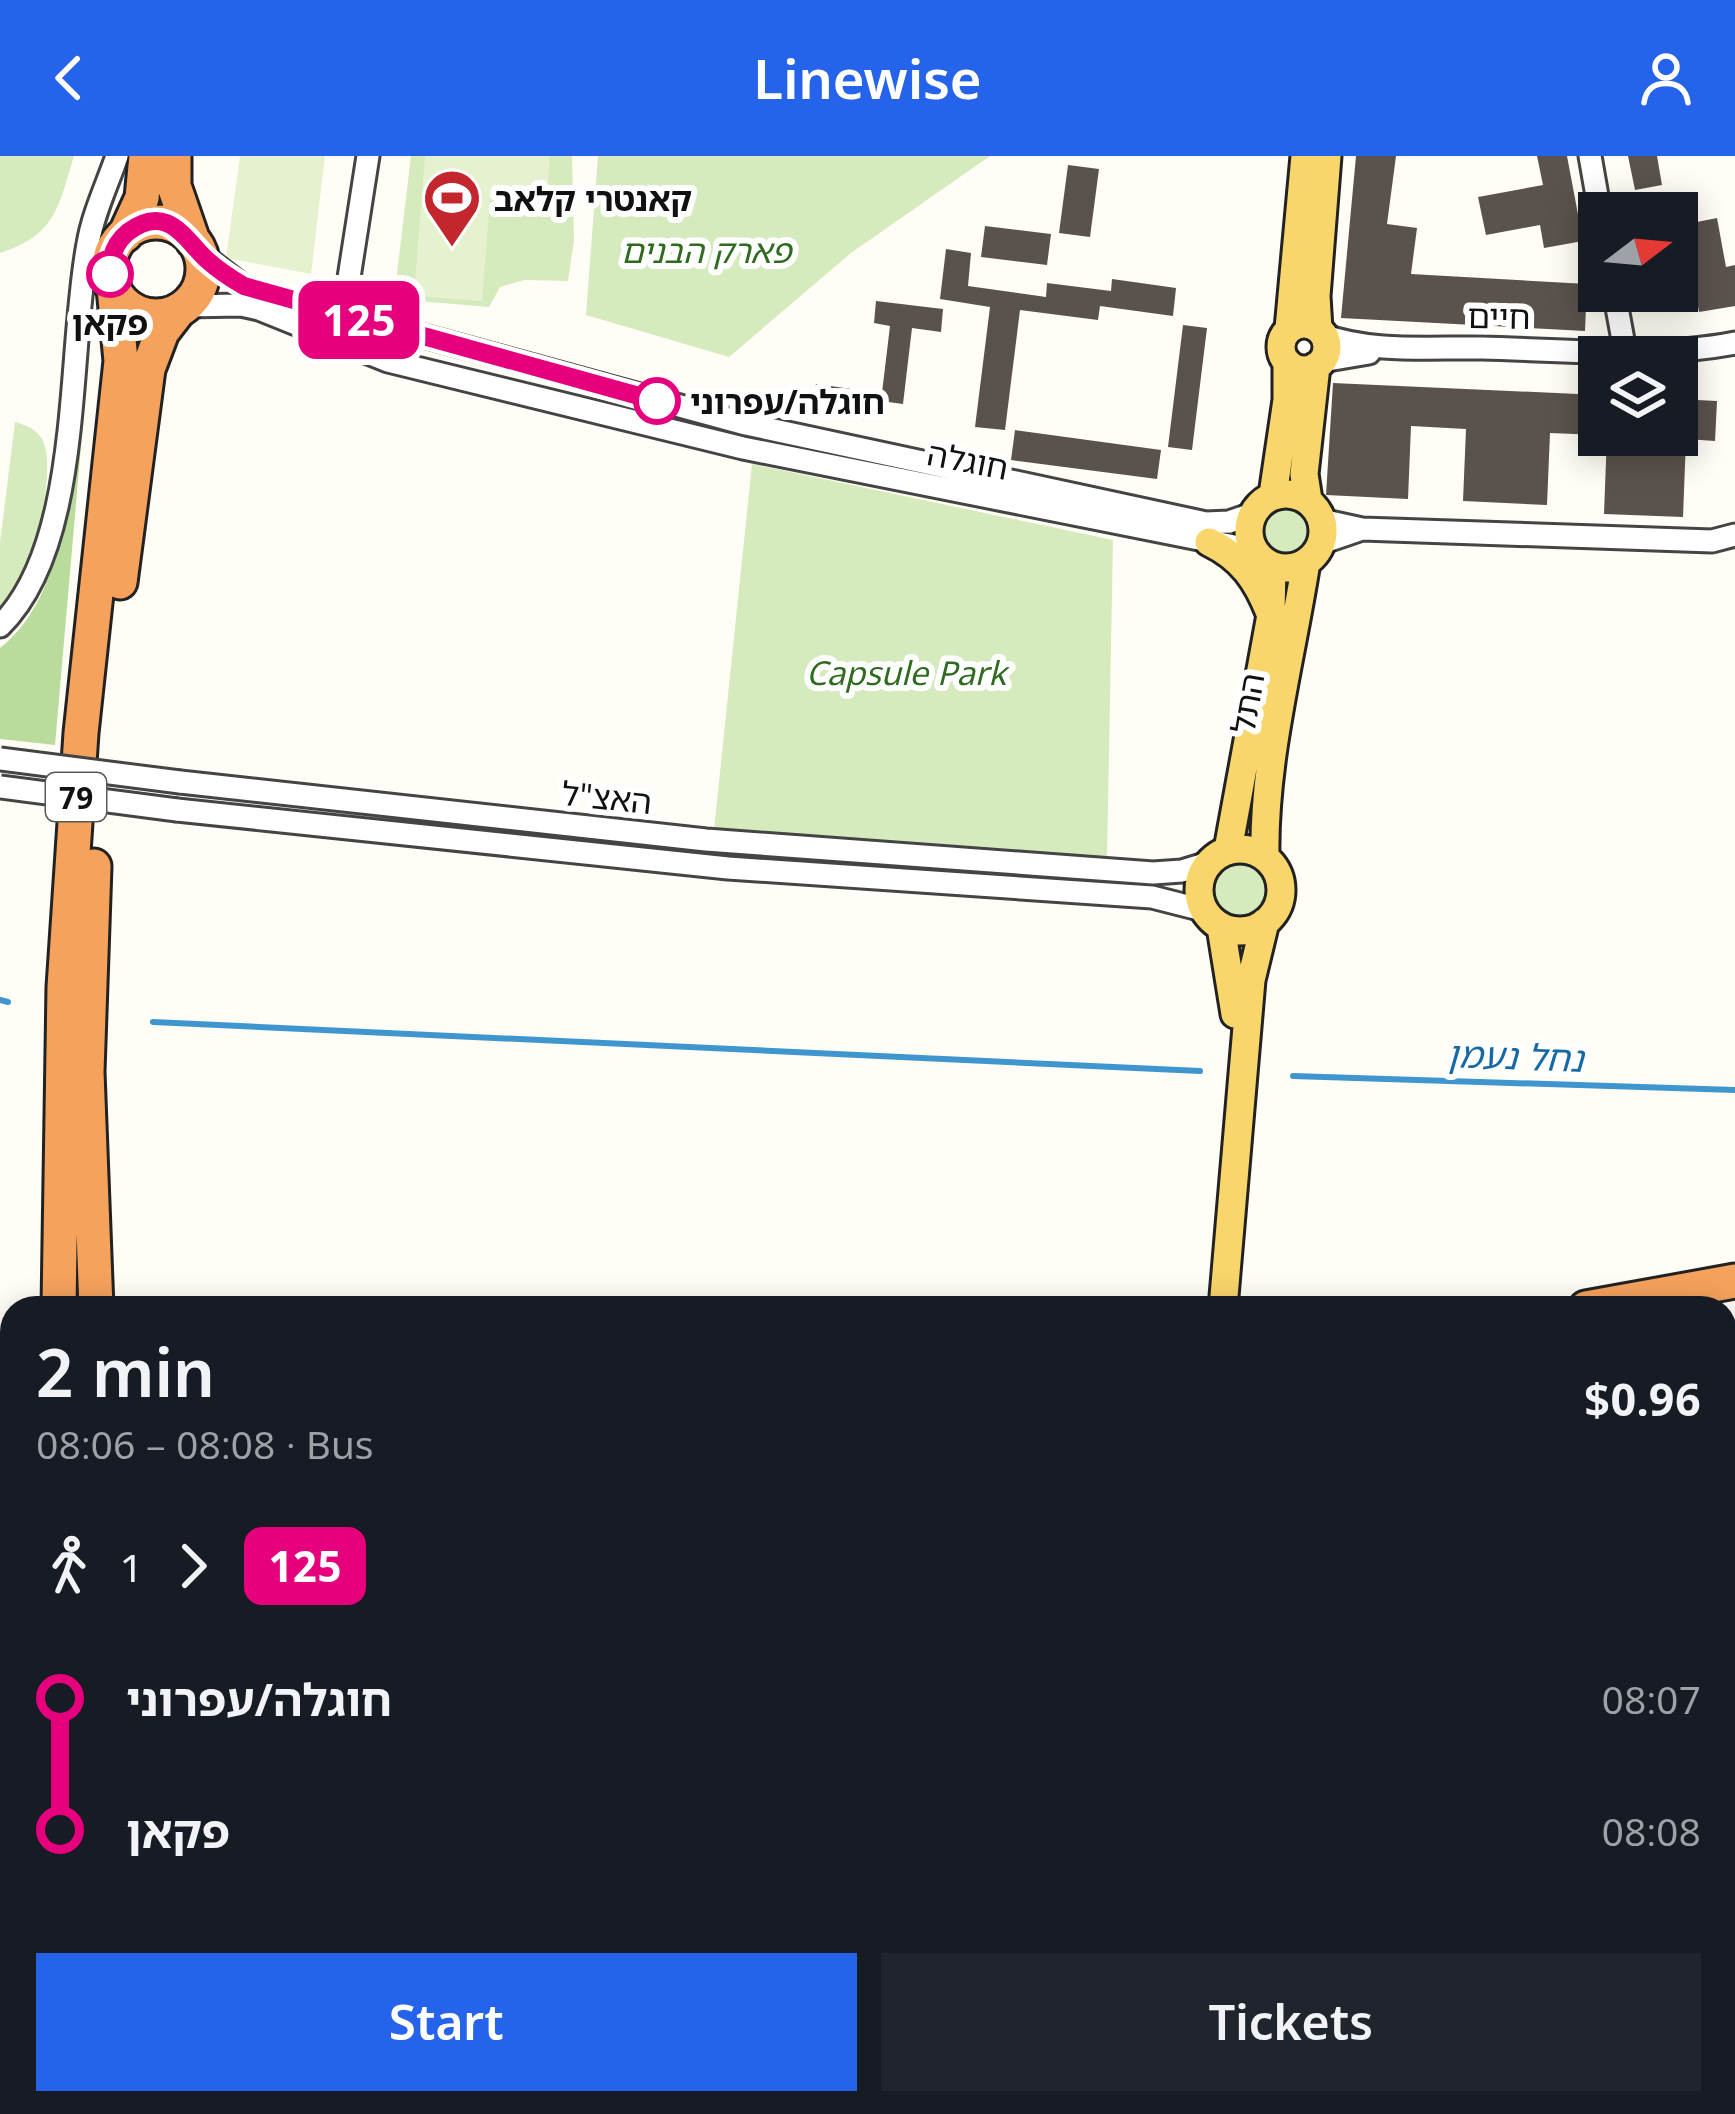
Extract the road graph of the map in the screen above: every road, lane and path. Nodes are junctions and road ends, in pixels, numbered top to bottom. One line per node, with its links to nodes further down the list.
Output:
1 (117, 156): 24 (street)
2 (146, 156): 9 (highway, 79)
3 (174, 156): 10 (highway)
4 (368, 156): 13 (street)
5 (1305, 156): 14 (main road, התל)
6 (1327, 156): 14 (main road, התל)
7 (1590, 156): 8 (street)
8 (1596, 192)
9 (125, 235): 10 (highway); 11 (highway, 79)
10 (196, 247): 12 (highway, 79); 13 (street, חוגלה)
11 (114, 288): 12 (highway); 33 (highway, 79)
12 (183, 308): 21 (street, חוגלה); 34 (highway, 79)
13 (343, 316): 18 (street, חוגלה)
14 (1314, 344): 16 (street, חיים); 18 (main road); 19 (main road, התל)
15 (1735, 344): 17 (street, חיים)
16 (1578, 350)
17 (1698, 350)
18 (1262, 505): 19 (main road); 22 (main road)
19 (1314, 532): 20 (street); 22 (main road); 28 (main road, התל)
20 (1735, 535)
21 (1208, 542): 22 (street, חוגלה); 23 (main road)
22 (1263, 558): 23 (main road, התל)
23 (1270, 615): 27 (main road, התל)
24 (0, 626)
25 (0, 759): 27 (street, האצ"ל, bridge)
26 (0, 788): 29 (street, האצ"ל, bridge)
27 (1218, 856): 28 (main road); 29 (main road)
28 (1265, 857): 30 (main road)
29 (1212, 918): 30 (main road); 31 (main road)
30 (1265, 922): 31 (main road)
31 (1239, 1102): 35 (main road)
32 (1735, 1281): 36 (highway)
33 (59, 1296)
34 (96, 1296)
35 (1223, 1296)
36 (1652, 1296)

